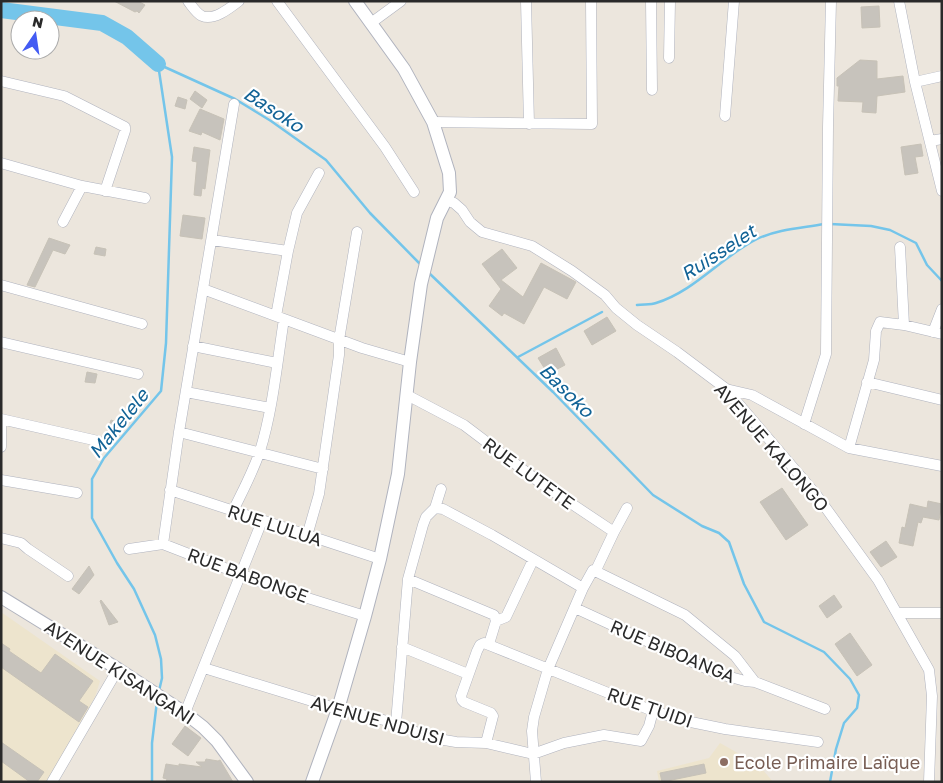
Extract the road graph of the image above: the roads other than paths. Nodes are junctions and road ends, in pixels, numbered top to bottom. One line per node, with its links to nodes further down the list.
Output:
1 (188, 1): 2 (street)
2 (239, 1)
3 (277, 1): 30 (street)
4 (355, 1): 13 (street)
5 (401, 1): 13 (street)
6 (526, 1): 22 (street)
7 (591, 1): 22 (street)
8 (651, 1): 18 (street)
9 (670, 1): 14 (street)
10 (734, 1): 20 (street)
11 (831, 1): 59 (street)
12 (899, 1): 17 (street)
13 (371, 23): 21 (street)
14 (669, 58)
15 (942, 76): 17 (street)
16 (1, 81): 28 (street)
17 (915, 82): 24 (street)
18 (652, 90)
19 (234, 104): 35 (street)
20 (726, 116)
21 (432, 122): 22 (street); 32 (street)
22 (529, 124)
23 (942, 139): 24 (street)
24 (930, 142): 29 (street)
25 (1, 163): 27 (street)
26 (318, 173): 37 (street)
27 (82, 186): 28 (street); 33 (street)
28 (106, 191): 31 (street)
29 (942, 191)
30 (414, 192)
31 (145, 198)
32 (446, 200): 48 (street); 52 (street, AVENUE KALONGO)
33 (63, 222)
34 (357, 232): 45 (street)
35 (212, 240): 37 (street); 39 (street)
36 (900, 247): 43 (street)
37 (288, 251): 41 (street)
38 (1, 285): 42 (street)
39 (202, 289): 41 (street); 47 (street)
40 (942, 309): 44 (street)
41 (280, 318): 45 (street); 49 (street)
42 (142, 324)
43 (904, 325): 44 (street); 51 (street)
44 (937, 333)
45 (340, 340): 48 (street); 66 (street)
46 (1, 342): 50 (street)
47 (193, 346): 49 (street); 53 (street)
48 (410, 362): 54 (street)
49 (277, 364): 56 (street)
50 (138, 374)
51 (868, 382): 55 (street); 63 (street)
52 (725, 388): 59 (street); 89 (street, AVENUE KALONGO)
53 (186, 392): 56 (street); 60 (street)
54 (408, 395): 75 (street, RUE LUTETE); 80 (street)
55 (942, 400)
56 (270, 408): 64 (street)
57 (1, 419): 61 (street)
58 (1, 424): 62 (street)
59 (804, 424): 63 (street)
60 (179, 432): 64 (street); 69 (street)
61 (98, 441)
62 (1, 447)
63 (849, 448): 65 (street)
64 (259, 454): 66 (street); 73 (street)
65 (942, 466)
66 (322, 469): 76 (street)
67 (1, 480): 70 (street)
68 (442, 489): 71 (street)
69 (170, 490): 73 (street, RUE LULUA); 78 (street)
70 (77, 493)
71 (435, 508): 81 (street); 85 (street)
72 (627, 508): 75 (street)
73 (234, 511): 74 (street, RUE LULUA)
74 (262, 521): 76 (street, RUE LULUA); 83 (street)
75 (614, 532): 82 (street)
76 (307, 536): 80 (street, RUE LULUA)
77 (1, 538): 84 (street)
78 (163, 544): 79 (street, RUE BABONGE); 83 (street, RUE BABONGE)
79 (129, 549)
80 (380, 559): 91 (street)
81 (533, 560): 86 (street); 92 (street)
82 (595, 570): 86 (street); 99 (street, RUE BIBOANGA)
83 (242, 573): 91 (street, RUE BABONGE); 95 (street)
84 (68, 576)
85 (408, 579): 92 (street); 94 (street)
86 (583, 588): 88 (street)
87 (1, 597): 96 (street, AVENUE KISANGANI)
88 (575, 608): 97 (street); 99 (street, RUE BIBOANGA)
89 (898, 613): 90 (street); 112 (street, AVENUE KALONGO)
90 (942, 613)
91 (365, 616): 100 (street)
92 (496, 621): 93 (street)
93 (489, 644): 97 (street, RUE TUIDI); 98 (street)
94 (402, 647): 98 (street); 104 (street)
95 (204, 668): 100 (street, AVENUE NDUISI); 103 (street)
96 (118, 669): 103 (street, AVENUE KISANGANI); 108 (street)
97 (548, 669): 102 (street, RUE TUIDI); 107 (street)
98 (468, 674): 106 (street)
99 (755, 682): 101 (street)
100 (338, 709): 104 (street, AVENUE NDUISI); 110 (street)
101 (825, 709)
102 (653, 711): 105 (street, RUE TUIDI); 107 (street)
103 (185, 713): 109 (street, AVENUE KISANGANI)
104 (396, 723): 106 (street, AVENUE NDUISI)
105 (818, 742)
106 (486, 743): 107 (street, AVENUE NDUISI)
107 (533, 754): 111 (street)
108 (52, 782)
109 (247, 782)
110 (312, 782)
111 (536, 782)
112 (929, 782)

